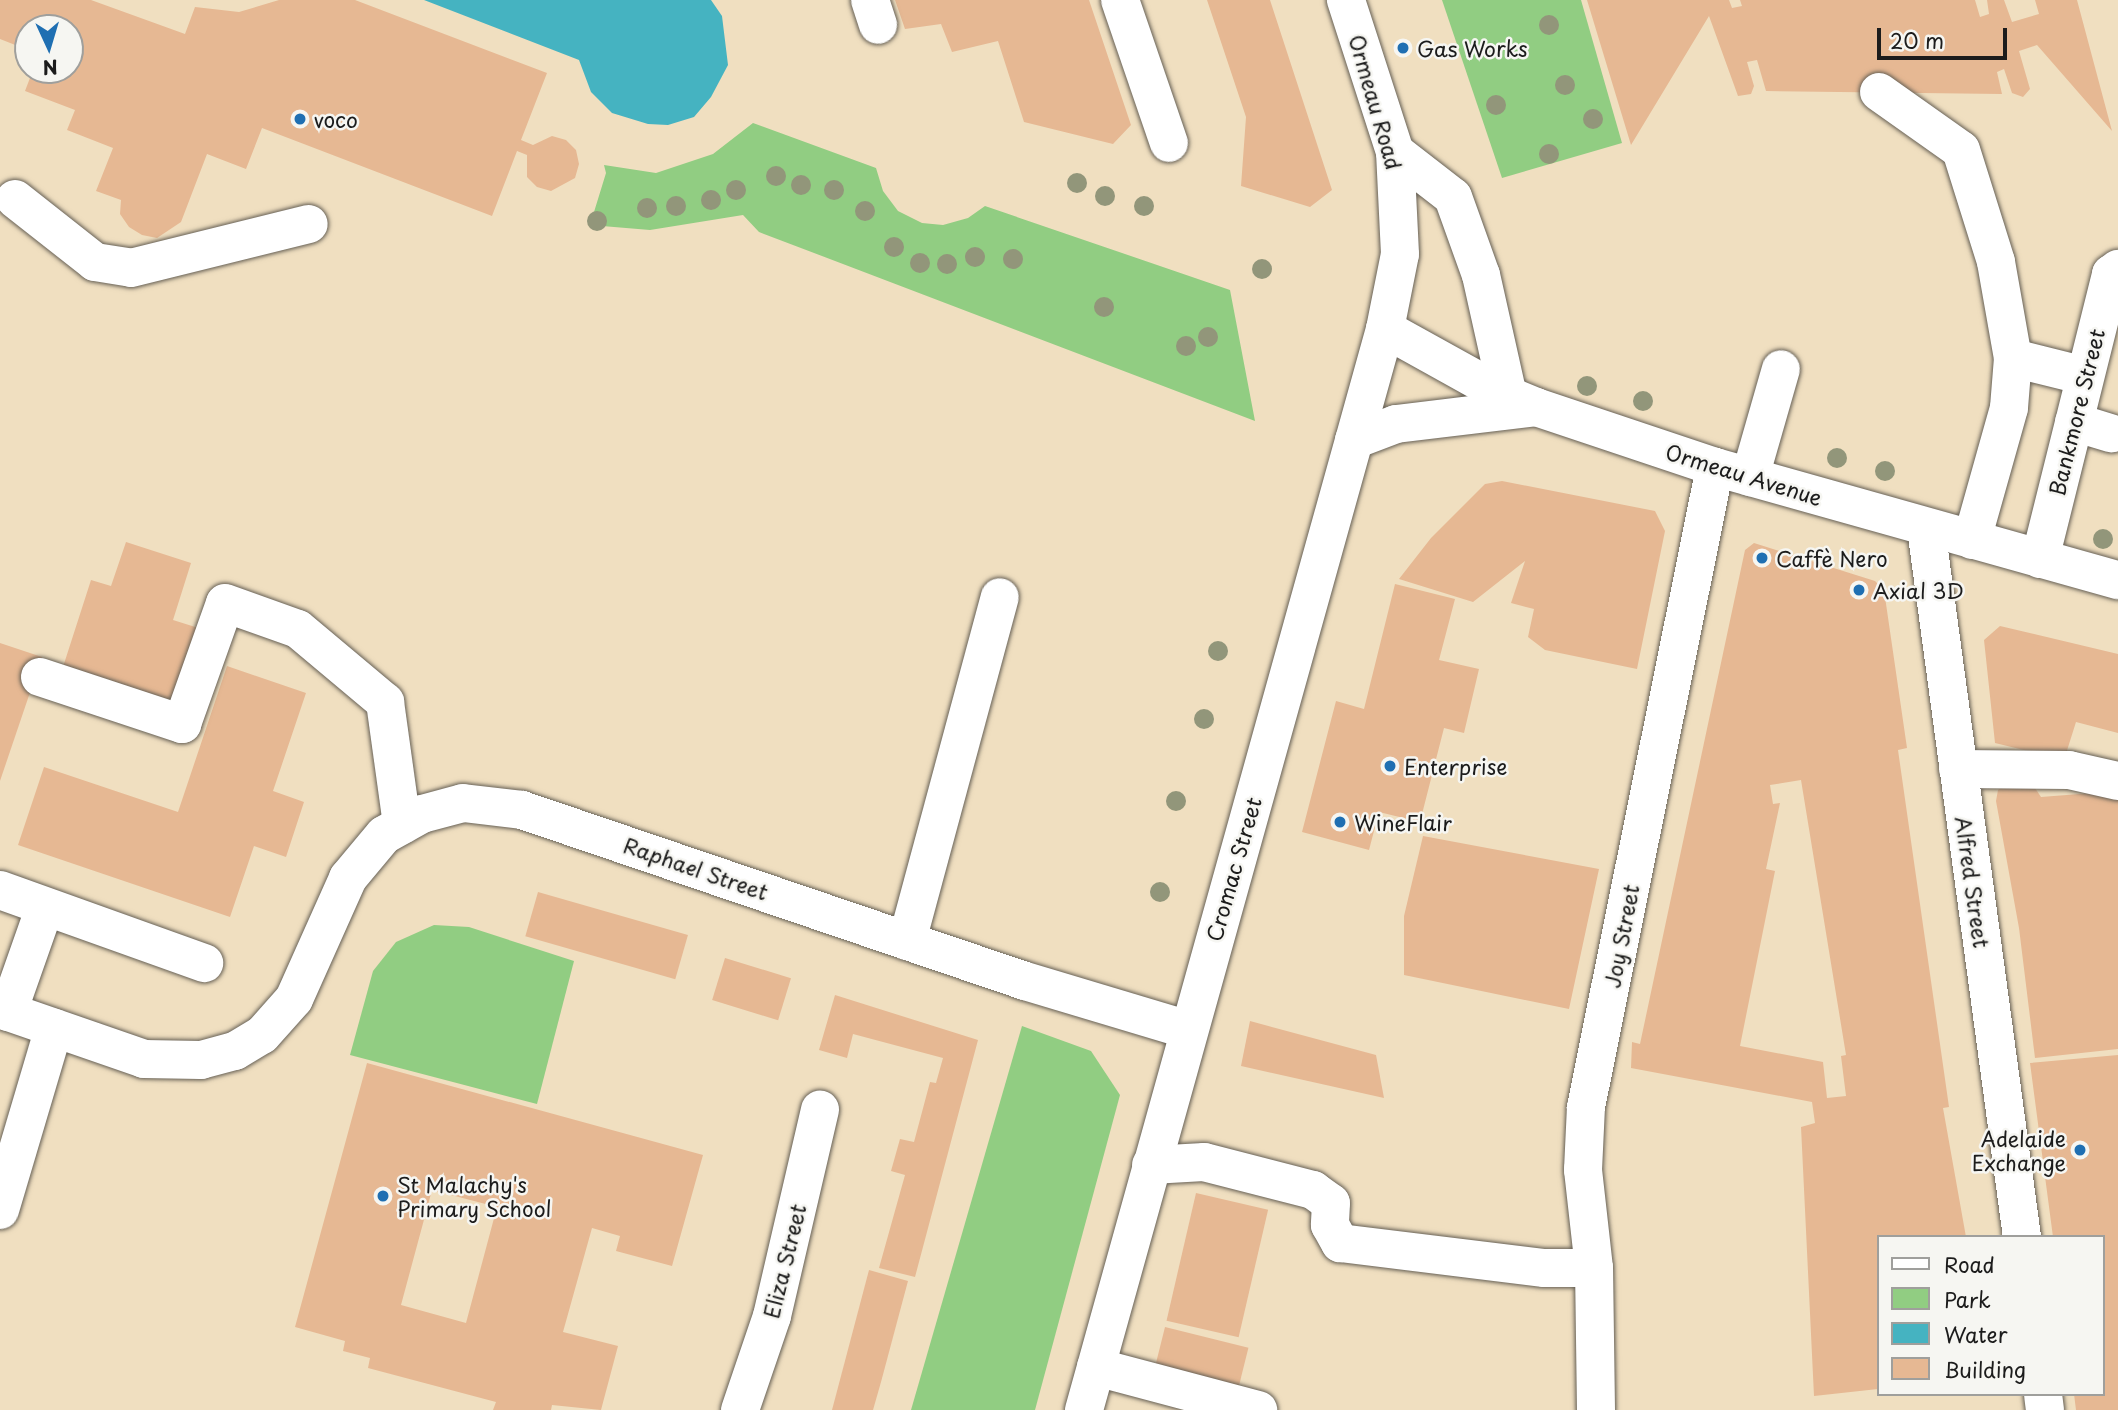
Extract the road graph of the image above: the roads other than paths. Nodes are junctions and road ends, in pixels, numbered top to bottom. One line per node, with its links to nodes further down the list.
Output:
1 (1120, 0): 4 (street)
2 (1346, 0): 5 (street, Ormeau Road)
3 (1879, 92): 11 (street)
4 (1169, 143)
5 (1395, 152): 9 (street, Ormeau Road); 14 (street)
6 (15, 199): 7 (street)
7 (309, 224)
8 (2118, 270): 10 (street, Bankmore Street)
9 (1385, 329): 14 (street, Ormeau Avenue); 17 (street, Cromac Street)
10 (2107, 334): 13 (street, Bankmore Street)
11 (2013, 358): 13 (street); 20 (street)
12 (1781, 369): 18 (street, Joy Street)
13 (2085, 376): 15 (street, Bankmore Street)
14 (1522, 401): 17 (street); 18 (street, Ormeau Avenue)
15 (2074, 422): 16 (street); 21 (street, Bankmore Street)
16 (2111, 433)
17 (1354, 440): 34 (street, Cromac Street)
18 (1733, 472): 19 (street, Ormeau Avenue); 39 (street, Joy Street)
19 (1926, 528): 20 (street, Ormeau Avenue); 25 (street, Alfred Street)
20 (1972, 540): 21 (street, Ormeau Avenue)
21 (2039, 559): 22 (street, Ormeau Avenue)
22 (2118, 580)
23 (1000, 597): 30 (street)
24 (40, 677): 27 (street)
25 (1958, 769): 26 (street); 38 (street, Alfred Street)
26 (2118, 781)
27 (402, 825): 30 (street, Raphael Street); 33 (street, Raphael Street)
28 (0, 890): 29 (street)
29 (45, 907): 31 (street); 32 (street)
30 (907, 941): 34 (street, Raphael Street)
31 (204, 963)
32 (4, 1011): 33 (street, Raphael Street)
33 (54, 1028): 37 (street)
34 (1188, 1030): 36 (street, Cromac Street)
35 (820, 1109): 41 (street, Eliza Street)
36 (1151, 1165): 39 (street); 40 (street, Cromac Street)
37 (0, 1210)
38 (2022, 1235)
39 (1594, 1268): 44 (street, Joy Street)
40 (1096, 1367): 42 (street, Cromac Street); 43 (street)
41 (740, 1410)
42 (1084, 1410)
43 (1258, 1410)
44 (1596, 1410)

